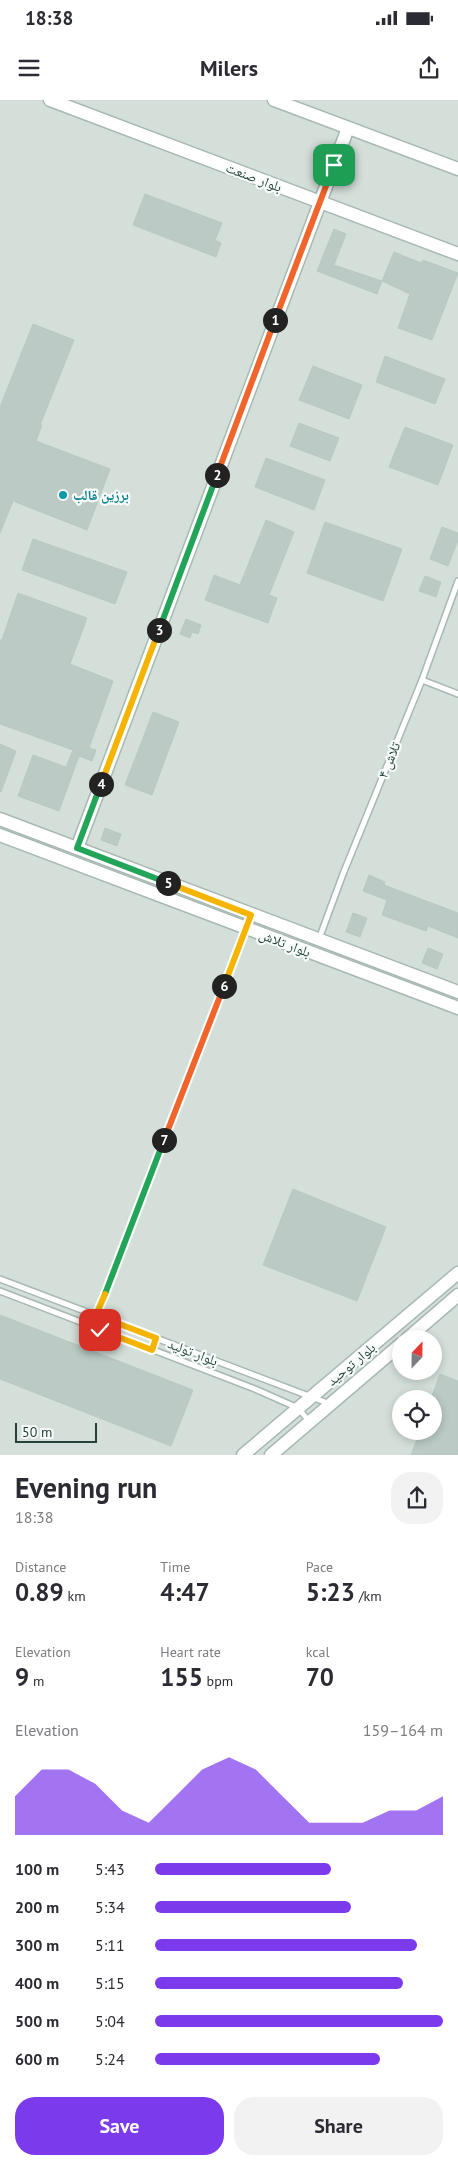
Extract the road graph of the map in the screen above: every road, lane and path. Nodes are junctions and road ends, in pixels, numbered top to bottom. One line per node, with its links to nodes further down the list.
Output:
1 (50, 100): 5 (street, بلوار صنعت)
2 (274, 100): 3 (street)
3 (348, 128): 4 (street); 5 (street)
4 (458, 169)
5 (320, 202): 6 (street, بلوار صنعت); 12 (street)
6 (458, 254)
7 (458, 581): 8 (lane, تلاش ۴)
8 (422, 680): 9 (lane); 15 (lane, تلاش ۴)
9 (458, 694)
10 (0, 819): 12 (street, بلوار تلاش)
11 (0, 835): 14 (street, بلوار تلاش)
12 (77, 848): 13 (street, بلوار تلاش)
13 (251, 915): 14 (street); 15 (street, بلوار تلاش)
14 (246, 928): 16 (street, بلوار تلاش); 25 (lane)
15 (319, 940): 16 (street); 17 (street, بلوار تلاش)
16 (314, 953): 18 (street, بلوار تلاش)
17 (458, 992)
18 (458, 1008)
19 (458, 1273): 30 (street, بلوار توحید)
20 (0, 1279): 23 (lane, بلوار تولید)
21 (0, 1292): 24 (lane, بلوار تولید)
22 (458, 1295): 26 (street)
23 (53, 1299): 24 (lane); 25 (lane, بلوار تولید)
24 (49, 1310): 28 (lane, بلوار تولید)
25 (96, 1315): 27 (lane, بلوار تولید)
26 (417, 1330)
27 (156, 1338): 28 (lane); 30 (lane, بلوار تولید)
28 (152, 1350): 32 (lane, بلوار تولید)
29 (392, 1352): 31 (street, بلوار توحید)
30 (312, 1397): 31 (lane, بلوار تولید); 32 (street, بلوار توحید)
31 (331, 1404): 33 (street, بلوار توحید)
32 (298, 1408): 33 (lane, بلوار تولید); 34 (street, بلوار توحید)
33 (310, 1422): 35 (street, بلوار توحید)
34 (243, 1455)
35 (271, 1455)

